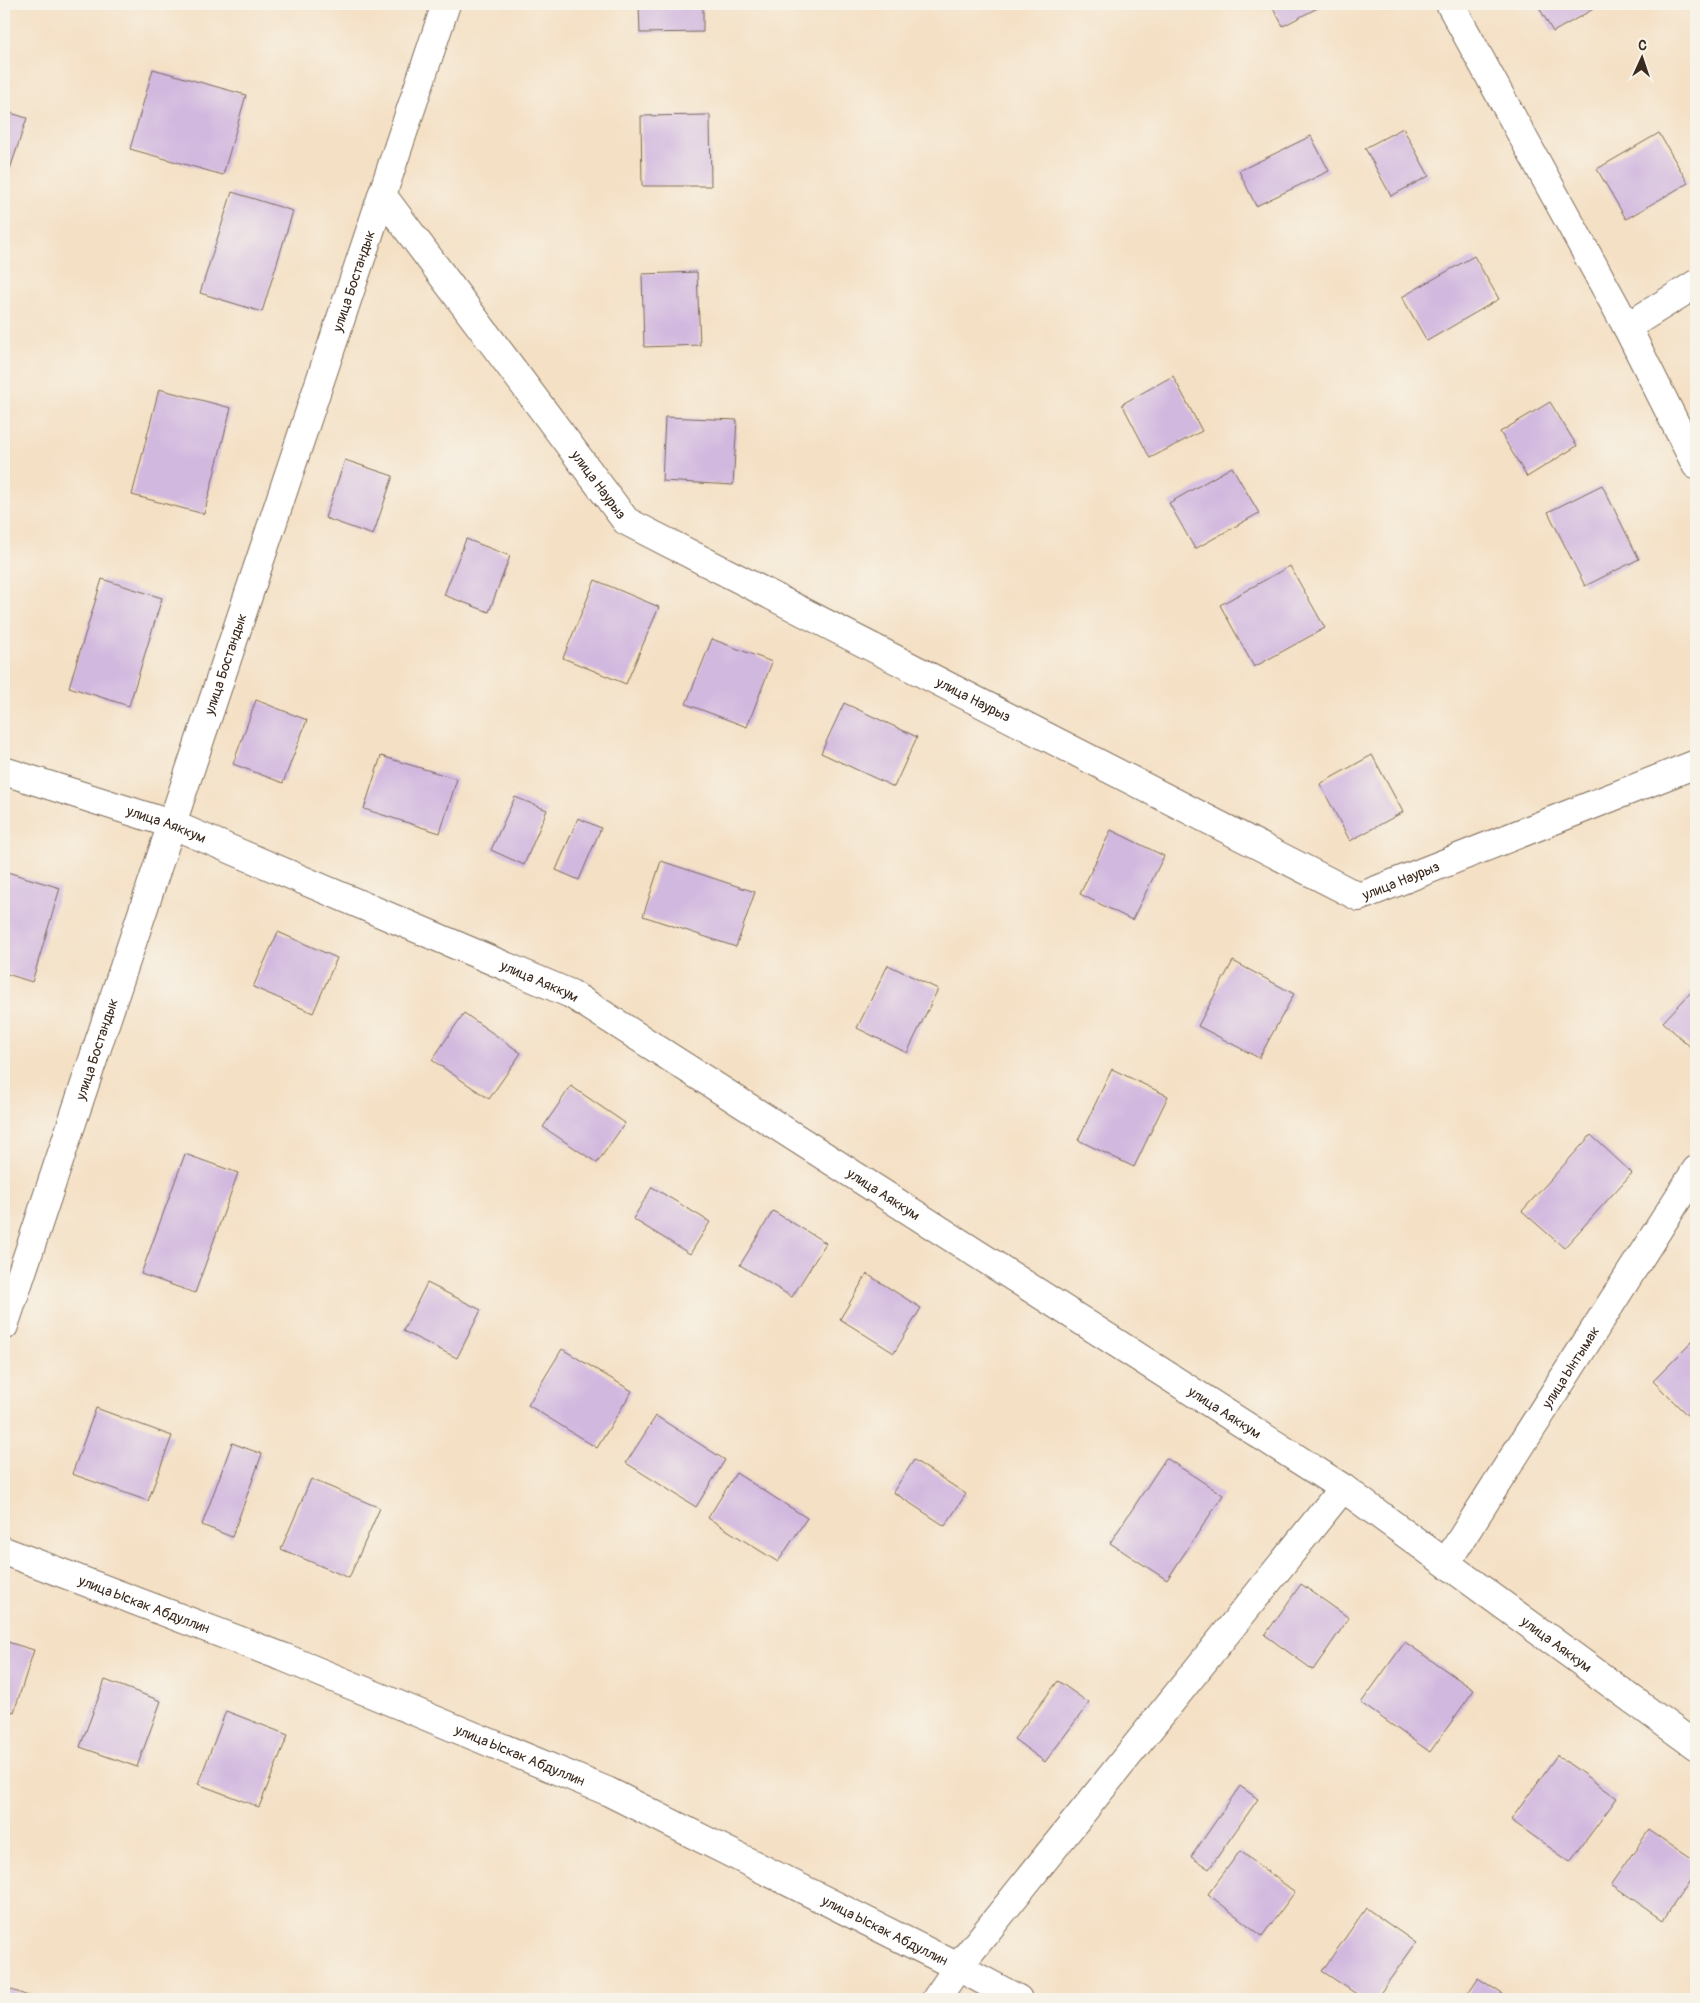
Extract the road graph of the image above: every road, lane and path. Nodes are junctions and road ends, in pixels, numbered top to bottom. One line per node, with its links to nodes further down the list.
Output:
1 (446, 4): 3 (street, улица Бостандык)
2 (1450, 4): 5 (street)
3 (382, 195): 7 (street, улица Наурыз); 9 (street, улица Бостандык)
4 (1696, 284): 5 (street)
5 (1627, 327): 6 (street)
6 (1696, 465)
7 (1696, 764)
8 (4, 771): 9 (street, улица Аяккум)
9 (172, 824): 11 (street, улица Бостандык); 12 (street, улица Аяккум)
10 (1696, 1170): 14 (street, улица Ынтымак)
11 (4, 1326)
12 (1343, 1488): 14 (street, улица Аяккум); 16 (street)
13 (4, 1551): 16 (street, улица Ыскак Абдуллин)
14 (1446, 1563): 15 (street, улица Аяккум)
15 (1696, 1746)
16 (958, 1967): 17 (street); 18 (street, улица Ыскак Абдуллин)
17 (936, 1999)
18 (1018, 1999)

